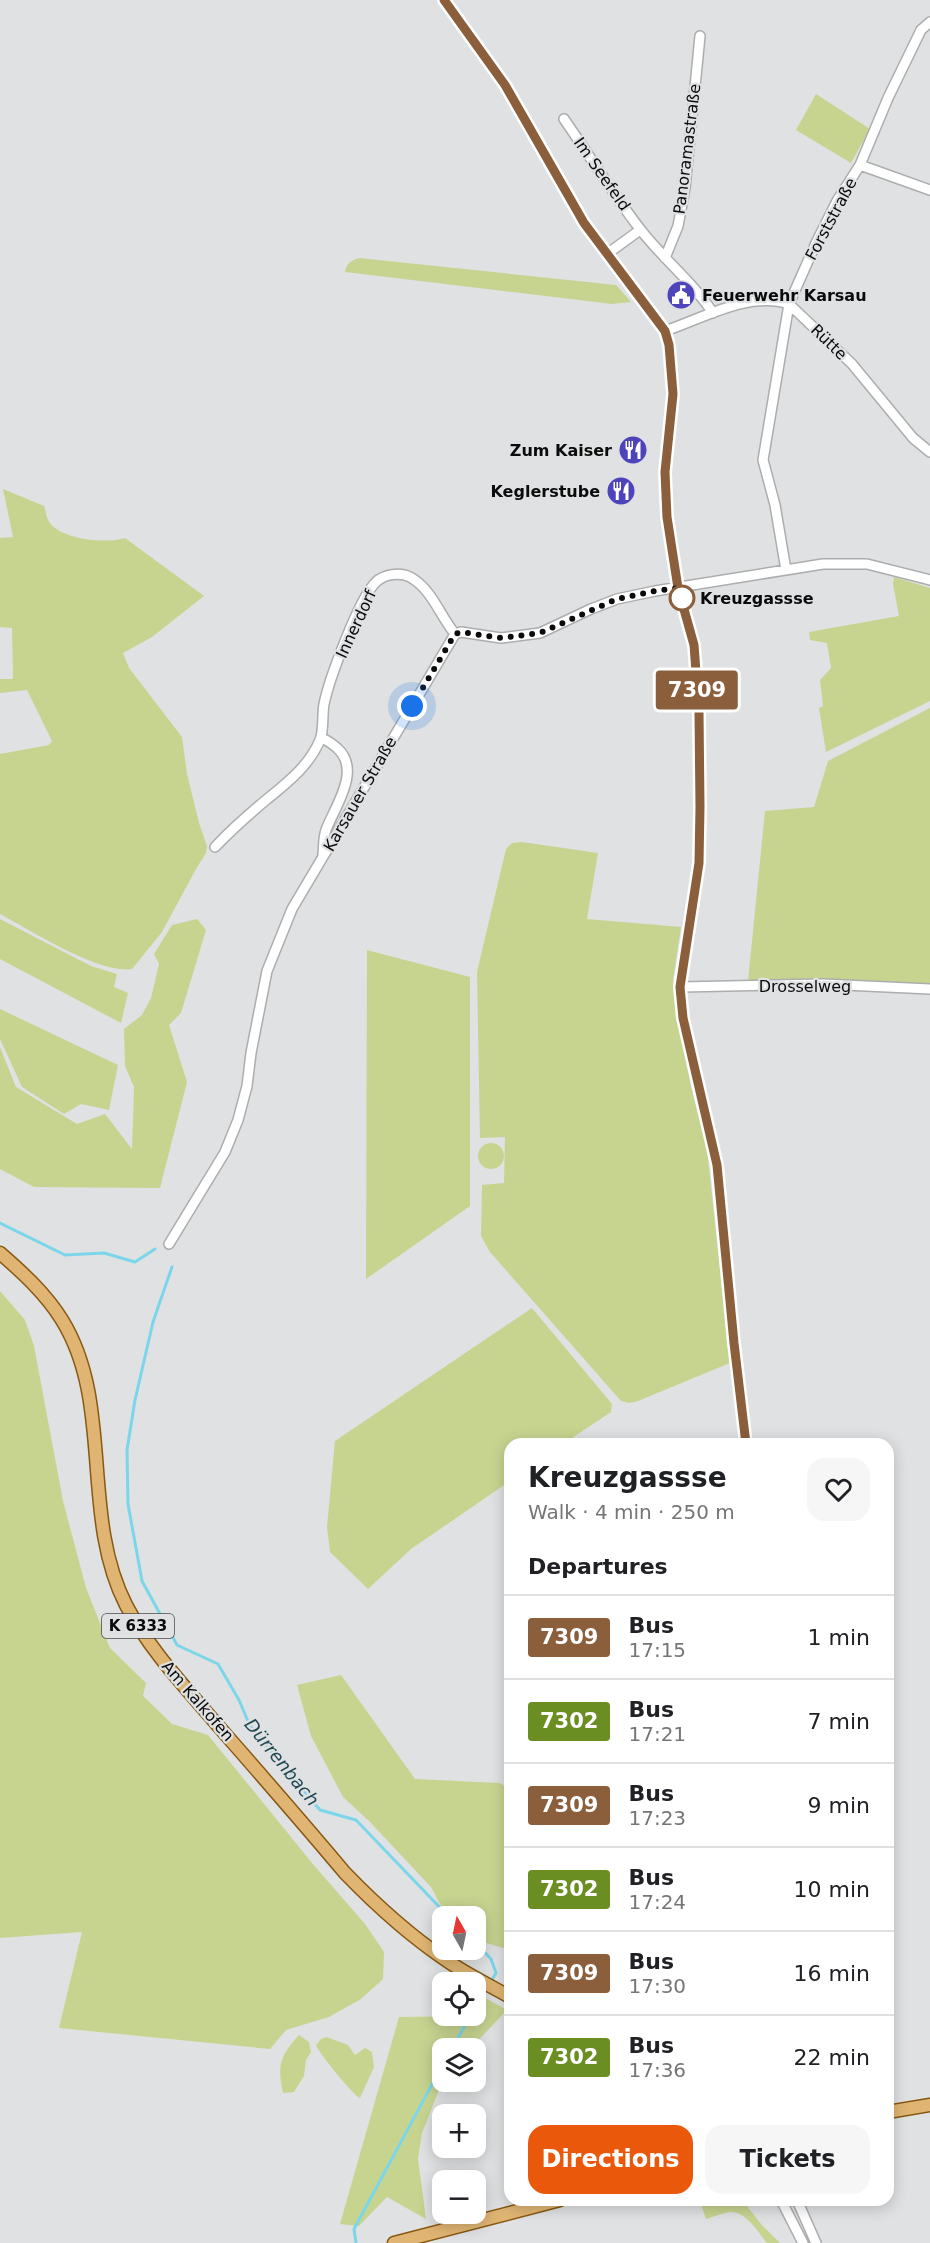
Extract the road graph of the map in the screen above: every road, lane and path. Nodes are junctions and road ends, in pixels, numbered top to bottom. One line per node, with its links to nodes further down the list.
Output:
1 (444, 0): 8 (street)
2 (930, 22): 5 (street, Forststraße)
3 (700, 36): 9 (street, Panoramastraße)
4 (564, 119): 7 (street, Im Seefeld)
5 (860, 165): 6 (street); 10 (street, Forststraße)
6 (930, 190)
7 (640, 230): 8 (street); 9 (street, Im Seefeld)
8 (607, 254): 12 (street)
9 (665, 258): 11 (street)
10 (789, 304): 11 (street); 13 (street, Rütte); 14 (street, Forststraße)
11 (713, 313): 12 (street)
12 (665, 331): 16 (street)
13 (930, 452)
14 (786, 570): 15 (street); 16 (street)
15 (930, 580)
16 (678, 588): 17 (street); 21 (street)
17 (455, 634): 18 (street, Innerdorf); 20 (street, Karsauer Straße)
18 (321, 738): 19 (street, Innerdorf); 20 (street)
19 (215, 847)
20 (323, 858): 23 (street, Karsauer Straße)
21 (680, 987): 22 (street, Drosselweg); 25 (street)
22 (930, 989)
23 (169, 1244)
24 (0, 1253): 26 (main road, Am Kalkofen / K 6333)
25 (745, 1438)
26 (504, 1994)
27 (930, 2106): 28 (main road)
28 (894, 2111)
29 (537, 2206): 32 (main road)
30 (784, 2206): 33 (street)
31 (799, 2206): 34 (street)
32 (394, 2243)
33 (803, 2243)
34 (816, 2243)

